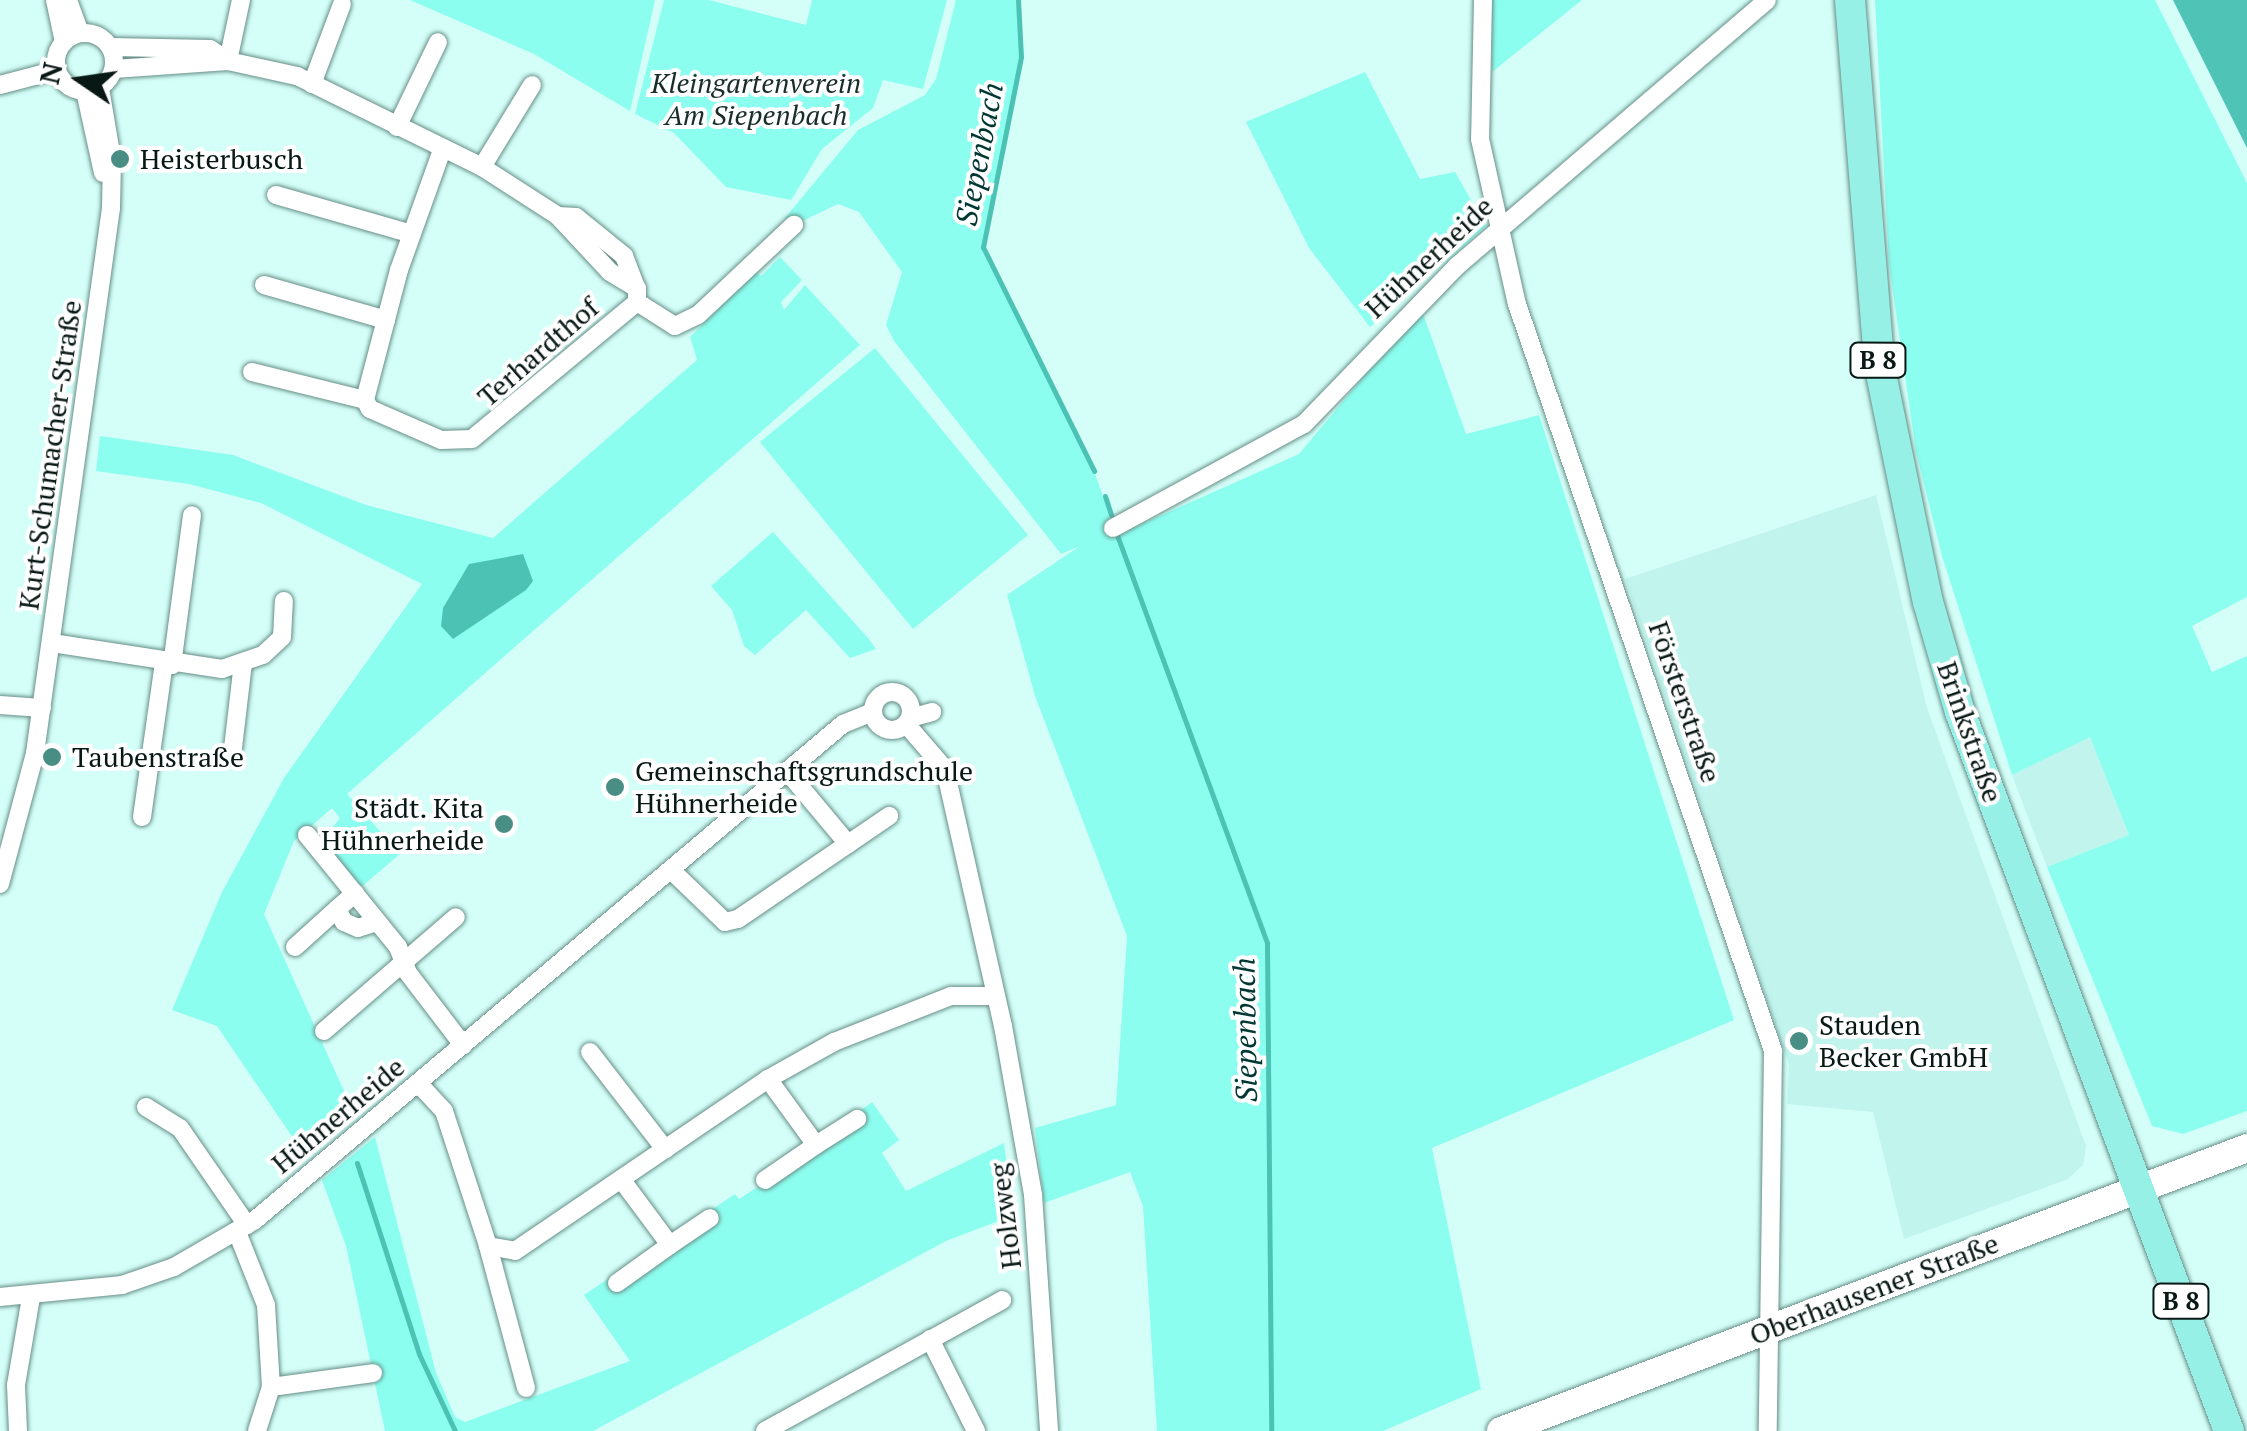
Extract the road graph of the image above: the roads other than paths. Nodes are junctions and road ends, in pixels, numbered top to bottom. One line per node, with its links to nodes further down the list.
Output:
1 (55, 0): 8 (street)
2 (68, 0): 8 (street)
3 (241, 0): 11 (street)
4 (1483, 0): 23 (street, Försterstraße)
5 (1767, 0): 23 (street, Hühnerheide)
6 (1850, 0): 68 (main road, Brinkstraße / B 8)
7 (342, 4): 14 (street)
8 (72, 37): 10 (street); 12 (street)
9 (438, 42): 18 (street)
10 (110, 47): 11 (street, Terhardthof); 13 (street)
11 (228, 60): 13 (street, Terhardthof); 14 (street, Terhardthof)
12 (57, 70): 16 (street); 17 (street)
13 (114, 70): 17 (street)
14 (312, 84): 18 (street, Terhardthof)
15 (532, 85): 20 (street)
16 (0, 86)
17 (92, 90): 33 (street, Kurt-Schumacher-Straße)
18 (397, 128): 19 (street, Terhardthof)
19 (442, 150): 20 (street, Terhardthof); 24 (street)
20 (482, 167): 26 (street, Terhardthof)
21 (276, 196): 24 (street)
22 (794, 224): 26 (street, Terhardthof)
23 (1498, 232): 31 (street, Hühnerheide); 77 (street, Försterstraße)
24 (412, 234): 27 (street)
25 (264, 286): 27 (street)
26 (637, 295): 29 (street, Terhardthof)
27 (386, 320): 29 (street)
28 (252, 372): 29 (street, Terhardthof)
29 (365, 400)
30 (192, 515): 35 (street)
31 (1114, 528)
32 (284, 601): 34 (street)
33 (52, 643): 35 (street); 37 (street, Kurt-Schumacher-Straße)
34 (244, 663): 35 (street); 41 (street)
35 (168, 664): 44 (street)
36 (0, 706): 37 (street)
37 (42, 708): 48 (street, Kurt-Schumacher-Straße)
38 (873, 712): 40 (street); 40 (street, Hühnerheide); 42 (street, Hühnerheide)
39 (932, 712): 40 (street)
40 (908, 721): 55 (street, Holzweg)
41 (234, 748)
42 (787, 771): 46 (street); 47 (street, Hühnerheide)
43 (889, 816): 46 (street)
44 (142, 817)
45 (306, 836): 49 (street)
46 (848, 844): 47 (street)
47 (671, 870): 57 (street, Hühnerheide)
48 (0, 884)
49 (355, 892): 50 (street); 52 (street)
50 (337, 909): 52 (street); 53 (street)
51 (456, 917): 54 (street)
52 (377, 922): 54 (street)
53 (295, 947)
54 (403, 961): 56 (street); 57 (street)
55 (996, 996): 59 (street); 83 (street, Holzweg)
56 (324, 1031)
57 (462, 1045): 60 (street, Hühnerheide)
58 (590, 1052): 65 (street)
59 (768, 1079): 63 (street); 65 (street)
60 (418, 1083): 70 (street, Hühnerheide); 71 (street)
61 (146, 1107): 70 (street)
62 (857, 1119): 63 (street)
63 (816, 1145): 67 (street)
64 (2247, 1148): 68 (main road, Oberhausener Straße)
65 (666, 1149): 66 (street)
66 (621, 1179): 71 (street); 72 (street)
67 (765, 1180)
68 (2139, 1188): 77 (main road, Oberhausener Straße); 90 (main road, Brinkstraße / B 8)
69 (710, 1218): 72 (street)
70 (242, 1229): 75 (street, Hühnerheide); 80 (street)
71 (488, 1246): 81 (street)
72 (670, 1246): 73 (street)
73 (617, 1283)
74 (0, 1297): 75 (street, Hühnerheide)
75 (31, 1297): 84 (street)
76 (1002, 1300): 78 (street)
77 (1769, 1330): 88 (main road, Oberhausener Straße); 89 (street, Försterstraße)
78 (930, 1339): 82 (street); 86 (street)
79 (373, 1373): 80 (street)
80 (272, 1387): 85 (street)
81 (526, 1388)
82 (770, 1430)
83 (1049, 1430): 87 (street)
84 (18, 1431)
85 (257, 1431)
86 (976, 1431)
87 (1027, 1431)
88 (1501, 1431)
89 (1768, 1431)
90 (2230, 1431)

